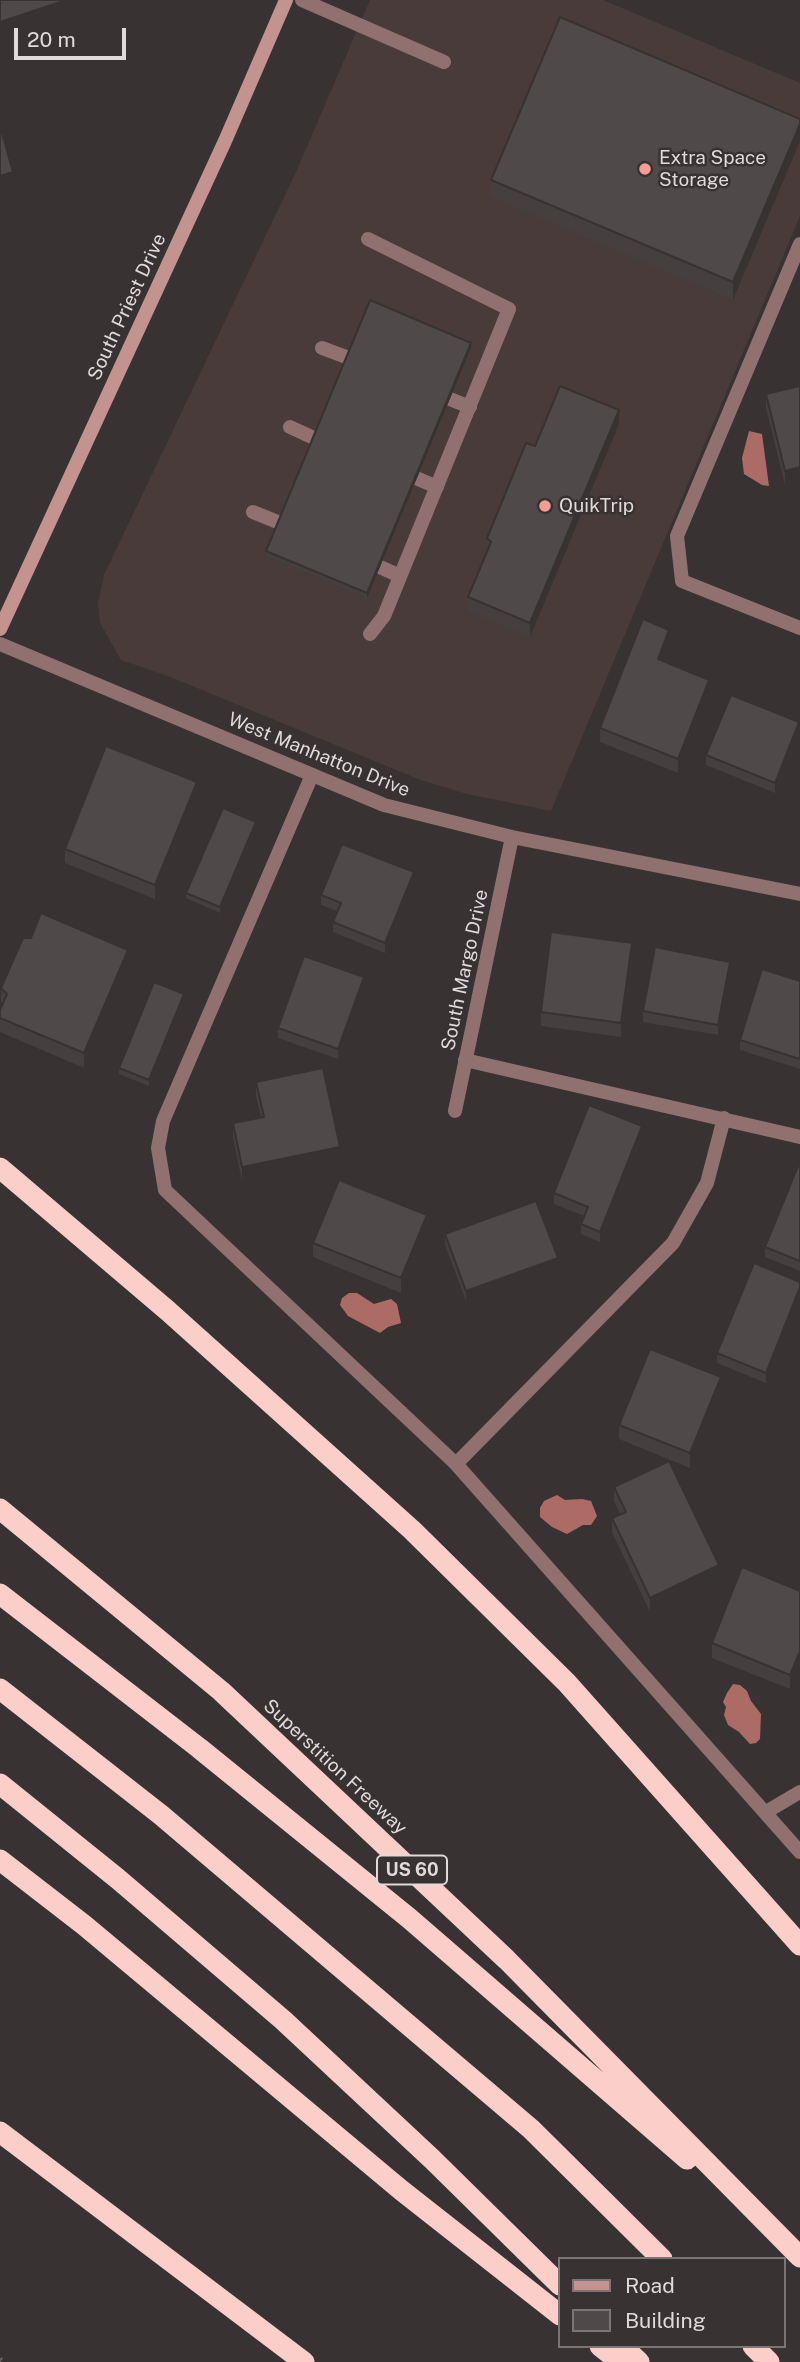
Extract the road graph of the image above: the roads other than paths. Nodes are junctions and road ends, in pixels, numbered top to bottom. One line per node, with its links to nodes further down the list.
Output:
1 (286, 0): 19 (main road, South Priest Drive)
2 (302, 0): 3 (street)
3 (444, 62)
4 (368, 239): 9 (street)
5 (800, 244): 18 (street)
6 (322, 348): 7 (street)
7 (349, 358)
8 (450, 399): 9 (street)
9 (470, 407): 13 (street)
10 (290, 427): 11 (street)
11 (316, 439)
12 (416, 478): 13 (street)
13 (437, 487): 17 (street)
14 (253, 512): 15 (street)
15 (280, 523)
16 (380, 567): 17 (street)
17 (400, 576): 20 (street)
18 (800, 628)
19 (0, 629)
20 (370, 634)
21 (0, 644): 22 (street, West Manhatton Drive)
22 (312, 775): 23 (street, West Manhatton Drive); 30 (street)
23 (512, 837): 24 (street, West Manhatton Drive); 25 (street, South Margo Drive)
24 (800, 894)
25 (465, 1060): 26 (street, South Margo Drive); 27 (street)
26 (455, 1111)
27 (724, 1118): 28 (street); 30 (street)
28 (800, 1138)
29 (0, 1168): 39 (highway)
30 (456, 1464): 36 (street)
31 (0, 1509): 42 (highway, Superstition Freeway / US 60)
32 (0, 1594): 42 (highway)
33 (0, 1689): 41 (highway)
34 (0, 1784): 43 (highway)
35 (800, 1792): 36 (street)
36 (766, 1812): 37 (street)
37 (800, 1852)
38 (0, 1860): 44 (highway)
39 (800, 1944)
40 (0, 2132): 48 (highway)
41 (660, 2257)
42 (800, 2259)
43 (558, 2283)
44 (558, 2313)
45 (602, 2348): 49 (highway)
46 (624, 2348): 50 (highway)
47 (755, 2348): 51 (highway)
48 (304, 2362)
49 (620, 2362)
50 (639, 2362)
51 (769, 2362)

